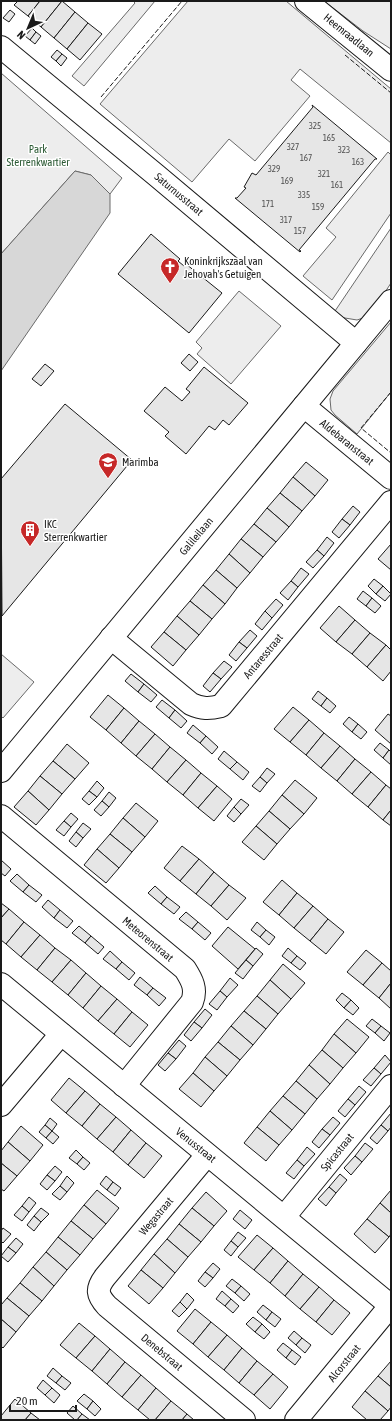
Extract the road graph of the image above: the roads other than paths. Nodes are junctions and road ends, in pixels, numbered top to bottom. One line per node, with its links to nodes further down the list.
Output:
1 (306, 1): 3 (street, Heemraadlaan)
2 (1, 47): 5 (street, Saturnusstraat)
3 (391, 70)
4 (391, 301): 5 (street, Galileilaan)
5 (356, 343): 6 (street, Galileilaan)
6 (304, 406): 7 (street, Aldebaranstraat); 9 (street, Galileilaan)
7 (391, 478)
8 (391, 502): 9 (street, Antaresstraat)
9 (111, 638): 10 (street, Galileilaan)
10 (1, 770)
11 (1, 816): 14 (street, Meteorenstraat)
12 (1, 984): 13 (street, Venusstraat)
13 (61, 1034): 14 (street, Venusstraat); 16 (street)
14 (124, 1086): 17 (street, Venusstraat)
15 (391, 1086): 18 (street, Spicastraat)
16 (1, 1105)
17 (208, 1155): 18 (street, Venusstraat); 19 (street, Wegastraat)
18 (284, 1217): 20 (street, Venusstraat)
19 (105, 1277): 21 (street, Denebstraat)
20 (391, 1306): 22 (street, Alcorstraat)
21 (244, 1420)
22 (296, 1420)

